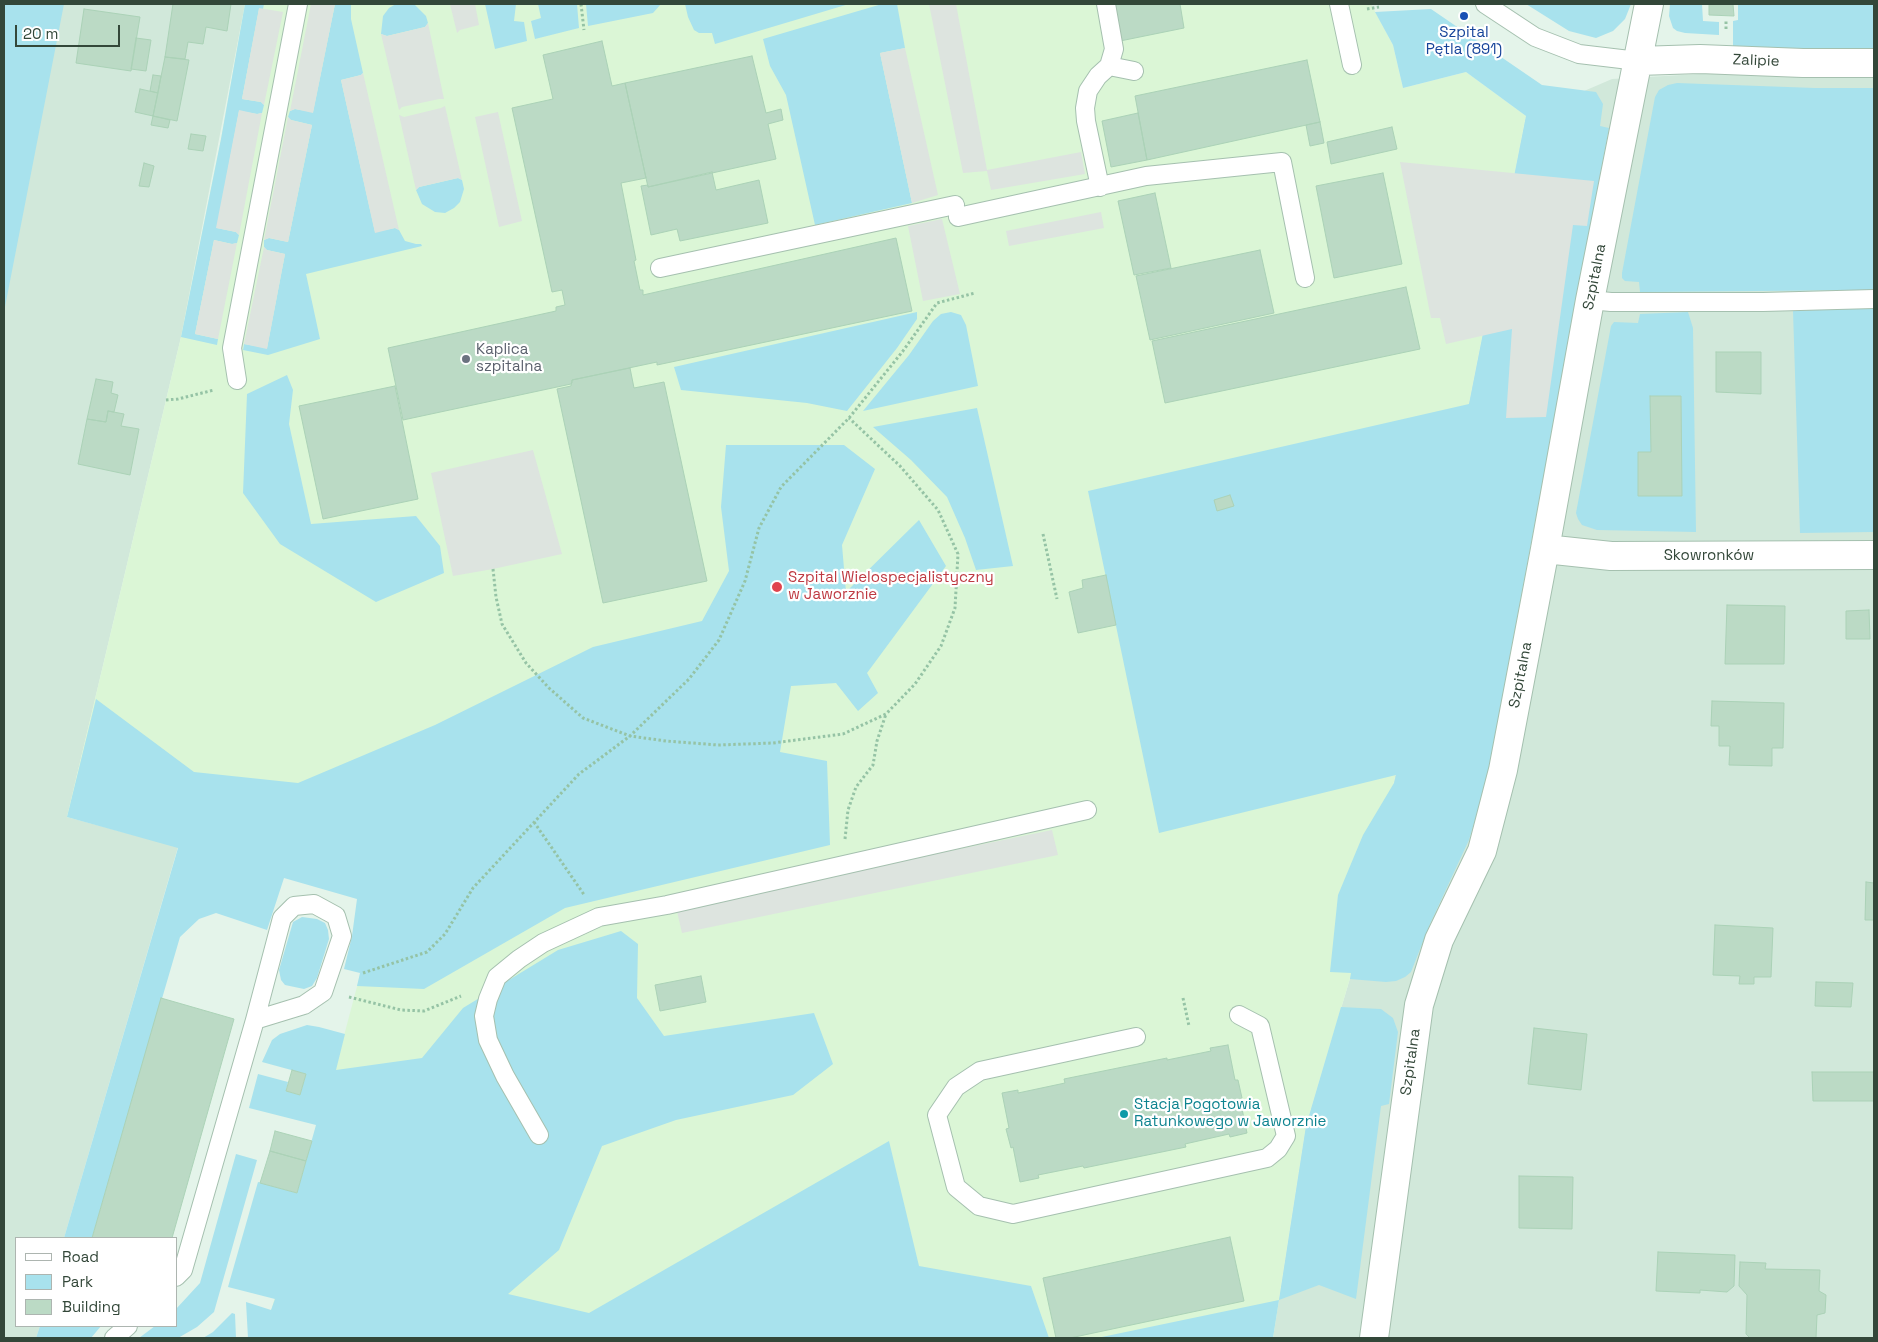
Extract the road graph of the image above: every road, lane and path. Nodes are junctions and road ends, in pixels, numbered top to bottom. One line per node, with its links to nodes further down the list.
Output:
1 (298, 4): 19 (lane)
2 (581, 4): 7 (path)
3 (1106, 4): 11 (lane)
4 (1339, 4): 10 (lane)
5 (1485, 4): 8 (lane)
6 (1649, 4): 8 (street, Szpitalna)
7 (584, 30)
8 (1638, 61): 9 (street, Zalipie); 18 (street, Szpitalna)
9 (1874, 63)
10 (1352, 65)
11 (1109, 66): 12 (lane); 13 (lane)
12 (1134, 71)
13 (1100, 187): 14 (lane); 15 (lane)
14 (660, 268)
15 (1306, 278)
16 (975, 294): 21 (path)
17 (1874, 299): 18 (lane)
18 (1590, 300): 23 (street, Szpitalna)
19 (237, 380): 20 (path)
20 (166, 400)
21 (849, 418): 27 (path); 28 (path)
22 (1043, 534): 26 (path)
23 (1545, 549): 24 (street, Skowronków); 45 (street, Szpitalna)
24 (1874, 555)
25 (493, 569): 28 (path)
26 (1057, 599)
27 (886, 714): 28 (path); 31 (path)
28 (630, 736): 30 (path)
29 (1087, 810): 31 (lane)
30 (534, 822): 32 (path); 33 (path)
31 (846, 864): 32 (lane)
32 (599, 917): 34 (lane)
33 (363, 973)
34 (497, 977): 35 (path); 41 (lane)
35 (323, 992): 38 (lane); 38 (lane)
36 (1183, 998): 39 (path)
37 (1239, 1015): 40 (lane)
38 (255, 1020): 42 (lane)
39 (1189, 1026)
40 (1136, 1037)
41 (539, 1135)
42 (178, 1275)
43 (127, 1327): 44 (lane)
44 (114, 1338)
45 (1374, 1338)

